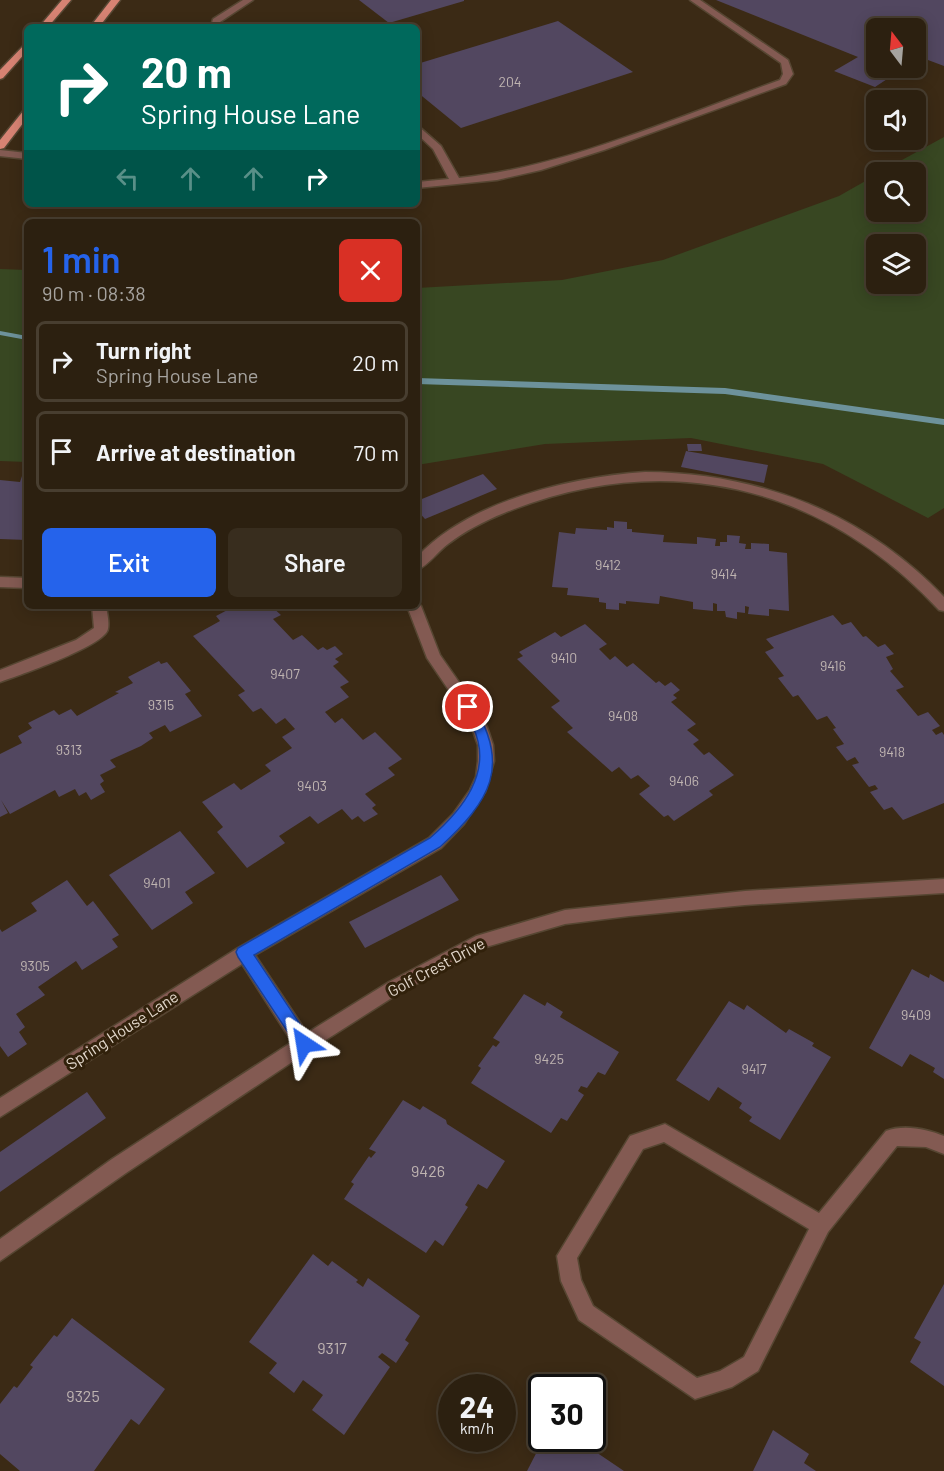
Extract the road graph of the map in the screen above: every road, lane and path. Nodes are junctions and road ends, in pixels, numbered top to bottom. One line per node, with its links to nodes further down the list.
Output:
1 (67, 0): 5 (main road)
2 (116, 0): 6 (main road)
3 (249, 0): 7 (street)
4 (694, 0): 15 (street)
5 (46, 24)
6 (96, 24)
7 (216, 24)
8 (24, 48): 9 (main road)
9 (0, 76)
10 (24, 116): 12 (main road)
11 (420, 131): 15 (street)
12 (0, 147)
13 (0, 153): 14 (street)
14 (24, 156)
15 (456, 182): 16 (street)
16 (420, 185)
17 (420, 562): 20 (street)
18 (0, 582): 19 (street)
19 (24, 583)
20 (944, 606)
21 (99, 609): 23 (street)
22 (415, 609): 25 (street, Spring House Lane)
23 (0, 676)
24 (944, 886): 26 (street, Golf Crest Drive)
25 (244, 952): 26 (street); 27 (street, Spring House Lane)
26 (304, 1044): 30 (street, Golf Crest Drive)
27 (0, 1108)
28 (944, 1145): 29 (street)
29 (820, 1225): 29 (street)
30 (0, 1251)

